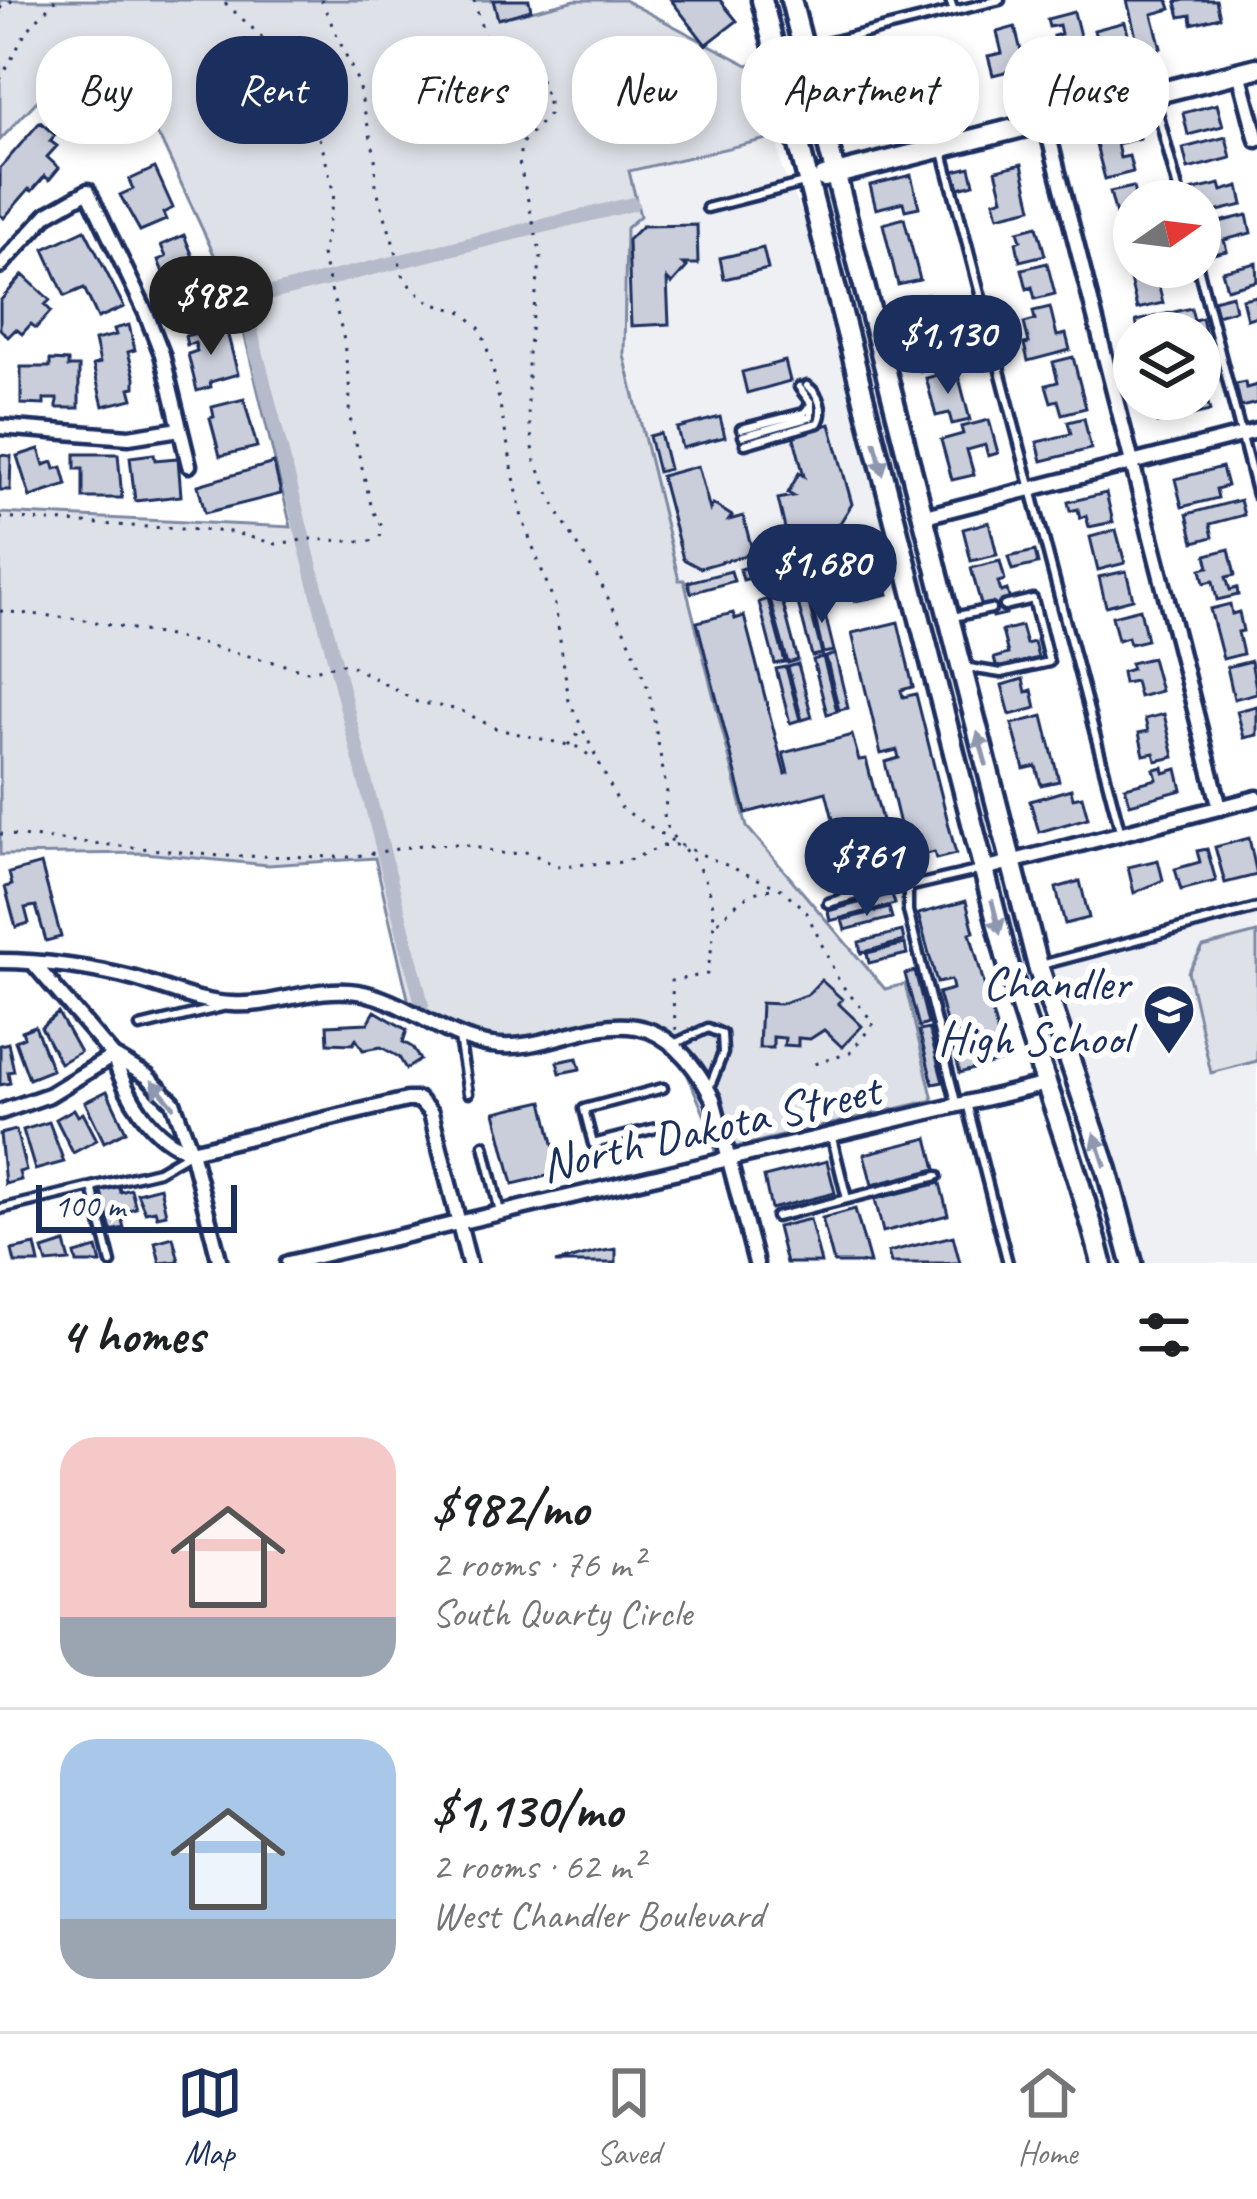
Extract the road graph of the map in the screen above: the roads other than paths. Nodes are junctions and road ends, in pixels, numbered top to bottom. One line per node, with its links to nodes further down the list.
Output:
1 (762, 0): 18 (main road)
2 (791, 0): 6 (main road)
3 (950, 0): 5 (lane)
4 (1000, 0): 5 (lane)
5 (954, 11): 7 (lane)
6 (800, 36)
7 (855, 36)
8 (1248, 70): 9 (main road); 11 (street)
9 (1169, 90)
10 (1003, 132): 15 (main road)
11 (1257, 140)
12 (827, 144): 16 (main road)
13 (1051, 144): 27 (street)
14 (1166, 144): 17 (lane)
15 (942, 147): 16 (main road); 29 (lane)
16 (835, 175): 18 (main road); 31 (main road)
17 (1176, 180)
18 (808, 182): 19 (lane); 40 (main road, one-way to 40)
19 (707, 208)
20 (0, 266): 23 (street)
21 (1204, 288): 25 (lane)
22 (0, 427): 23 (street)
23 (180, 429): 28 (street)
24 (1257, 431): 25 (street)
25 (1242, 435): 27 (street); 30 (lane)
26 (743, 436): 26 (lane)
27 (1132, 463): 29 (street); 37 (street)
28 (189, 465)
29 (1032, 488): 31 (street); 38 (lane)
30 (1257, 495)
31 (921, 517): 34 (main road)
32 (1004, 605): 35 (lane)
33 (991, 609): 34 (lane)
34 (947, 619): 35 (main road)
35 (960, 667): 39 (main road, one-way to 35)
36 (1257, 798): 37 (street)
37 (1220, 808): 38 (street)
38 (1120, 834): 39 (street)
39 (1012, 862): 40 (street); 46 (main road)
40 (984, 869): 41 (lane); 52 (main road, one-way to 52)
41 (908, 886): 42 (lane); 56 (lane)
42 (828, 903)
43 (1257, 908): 46 (lane)
44 (0, 961): 45 (street)
45 (33, 964): 47 (street); 51 (street)
46 (1038, 966): 77 (main road, one-way to 46)
47 (232, 1004): 48 (lane); 49 (street)
48 (140, 1028)
49 (459, 1038): 50 (street); 55 (lane)
50 (672, 1045): 54 (street); 54 (lane)
51 (112, 1056): 57 (street); 61 (street, one-way to 51); 61 (street)
52 (1047, 1084): 56 (street, North Dakota Street); 76 (main road)
53 (663, 1088): 58 (lane)
54 (708, 1089): 62 (street)
55 (468, 1093)
56 (962, 1104): 59 (street, North Dakota Street); 75 (lane)
57 (0, 1112)
58 (672, 1124)
59 (832, 1135): 62 (street, North Dakota Street); 65 (lane)
60 (484, 1145): 67 (lane)
61 (191, 1150): 64 (lane); 69 (street); 71 (street)
62 (730, 1159): 67 (street, North Dakota Street); 74 (street)
63 (937, 1176): 65 (lane)
64 (92, 1187): 66 (lane); 70 (lane)
65 (847, 1199): 68 (lane)
66 (0, 1209)
67 (500, 1212): 69 (street, North Dakota Street)
68 (776, 1216)
69 (458, 1221): 72 (street, North Dakota Street); 73 (street)
70 (111, 1263)
71 (220, 1263)
72 (288, 1263)
73 (470, 1263)
74 (756, 1263)
75 (1008, 1263)
76 (1102, 1263)
77 (1132, 1263)

